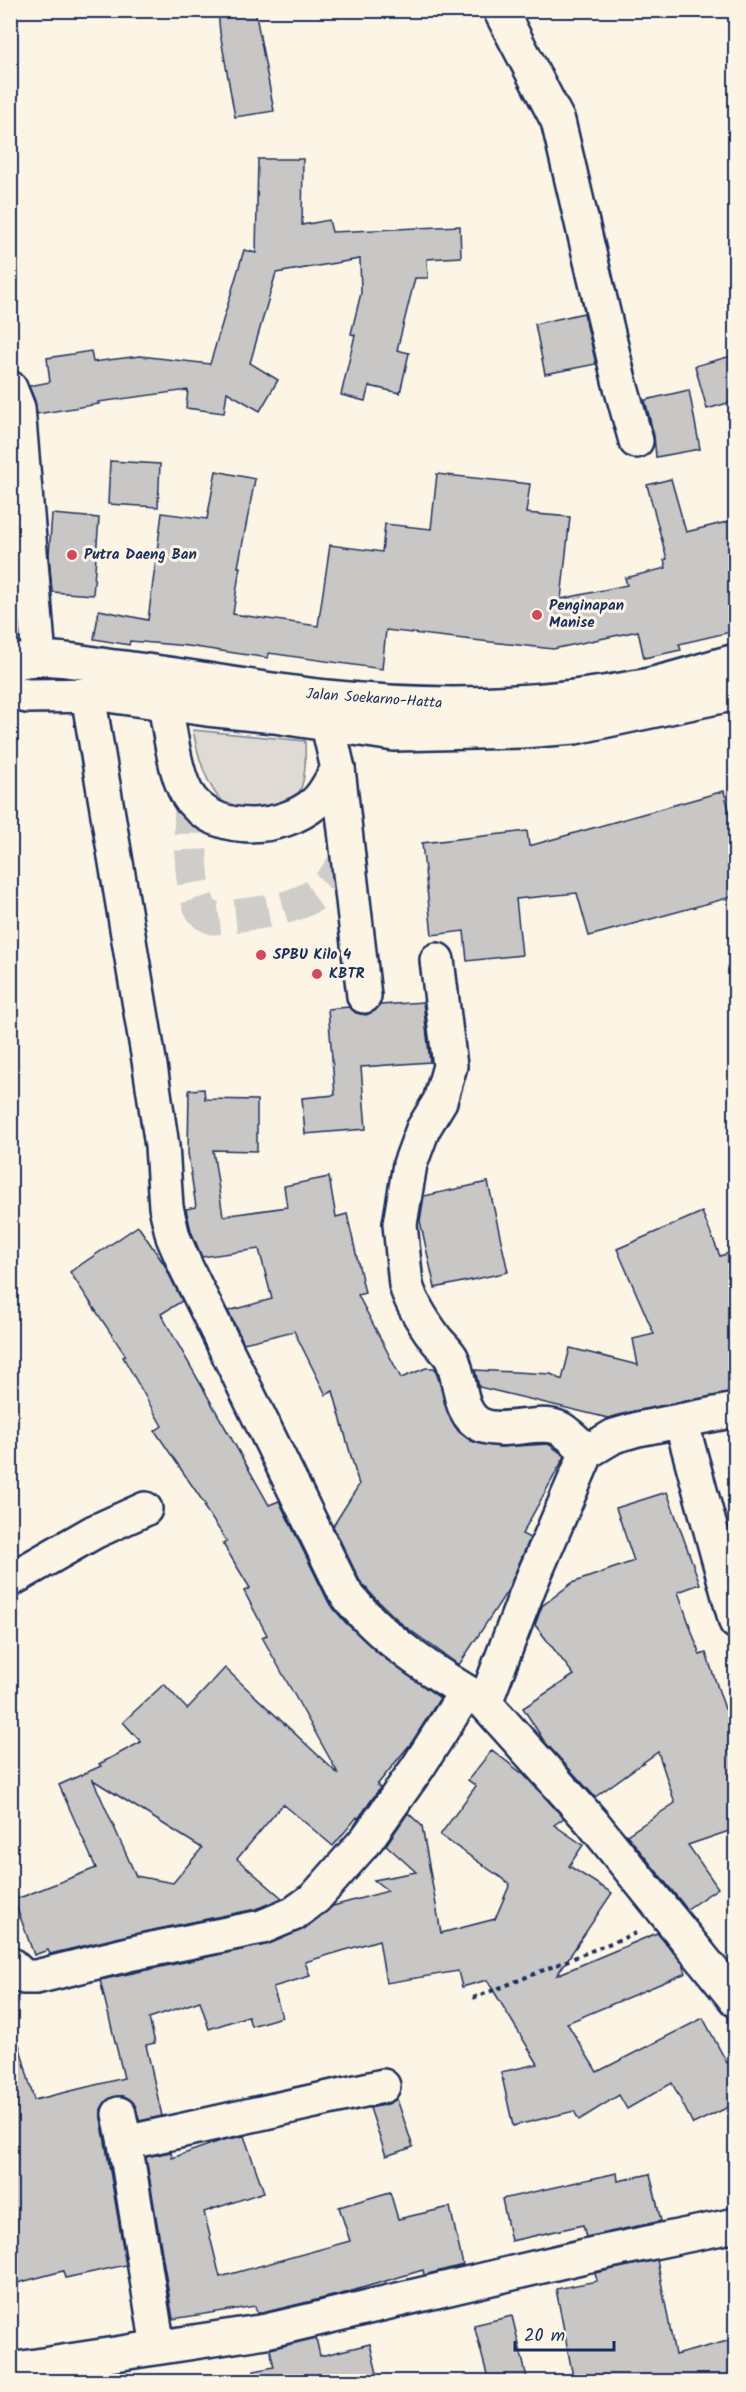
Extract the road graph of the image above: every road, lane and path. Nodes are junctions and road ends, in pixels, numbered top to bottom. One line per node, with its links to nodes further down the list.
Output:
1 (500, 10): 3 (main road)
2 (10, 388): 4 (main road)
3 (636, 441)
4 (25, 661): 10 (main road, Jalan Soekarno-Hatta)
5 (735, 661): 10 (main road, Jalan Soekarno-Hatta)
6 (10, 692): 8 (main road, Jalan Soekarno-Hatta)
7 (735, 693): 10 (main road, Jalan Soekarno-Hatta)
8 (88, 695): 9 (main road, Jalan Soekarno-Hatta); 20 (main road)
9 (165, 704): 10 (main road, Jalan Soekarno-Hatta); 11 (main road)
10 (327, 711): 11 (main road)
11 (338, 769): 13 (main road)
12 (437, 960): 16 (main road)
13 (364, 996)
14 (735, 1410): 15 (main road)
15 (681, 1421): 16 (main road); 19 (main road)
16 (587, 1452): 20 (main road)
17 (145, 1509): 18 (main road)
18 (10, 1580)
19 (735, 1622)
20 (476, 1697): 21 (main road); 22 (main road)
21 (671, 1919): 23 (path); 24 (main road)
22 (10, 1964)
23 (473, 1998)
24 (735, 2000)
25 (383, 2086): 27 (main road)
26 (735, 2225): 27 (main road)
27 (158, 2347): 28 (main road)
28 (10, 2370)

